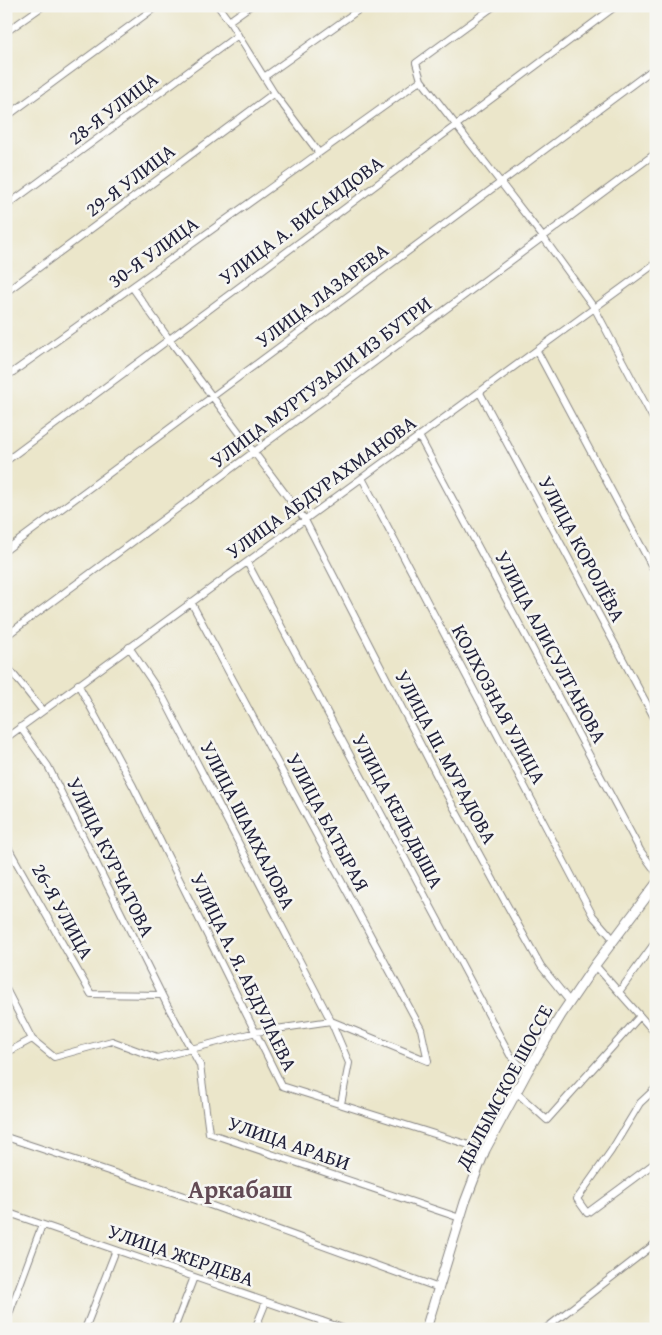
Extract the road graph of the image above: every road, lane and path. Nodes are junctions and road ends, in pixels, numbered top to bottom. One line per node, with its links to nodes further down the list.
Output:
1 (43, 6): 9 (street)
2 (157, 6): 15 (street)
3 (218, 6): 8 (street)
4 (250, 6): 8 (street)
5 (364, 6): 12 (street)
6 (494, 6): 13 (street)
7 (616, 6): 16 (street, УЛИЦА А. ВИСАИДОВА)
8 (229, 21): 10 (street)
9 (6, 32)
10 (238, 35): 12 (street); 20 (street, 28-Я УЛИЦА)
11 (656, 66): 19 (street, УЛИЦА ЛАЗАРЕВА)
12 (264, 76): 14 (street)
13 (421, 80): 16 (street); 17 (street, 30-Я УЛИЦА)
14 (274, 93): 17 (street); 25 (street, 29-Я УЛИЦА)
15 (6, 116)
16 (456, 125): 19 (street); 27 (street, УЛИЦА А. ВИСАИДОВА)
17 (319, 153): 24 (street, 30-Я УЛИЦА)
18 (656, 153): 21 (street, УЛИЦА МУРТУЗАЛИ ИЗ БУТРИ)
19 (500, 183): 21 (street); 31 (street, УЛИЦА ЛАЗАРЕВА)
20 (6, 206)
21 (543, 237): 26 (street); 34 (street, УЛИЦА МУРТУЗАЛИ ИЗ БУТРИ)
22 (654, 265): 23 (street); 26 (street, УЛИЦА АБДУРАХМАНОВА)
23 (656, 275)
24 (132, 287): 27 (street, УЛИЦА Ш. МУРАДОВА); 29 (street, 30-Я УЛИЦА)
25 (6, 292)
26 (595, 308): 28 (street, УЛИЦА АБДУРАХМАНОВА); 32 (street)
27 (169, 340): 31 (street, УЛИЦА Ш. МУРАДОВА); 35 (street, УЛИЦА А. ВИСАИДОВА)
28 (537, 351): 30 (street, УЛИЦА АБДУРАХМАНОВА); 40 (street)
29 (6, 377)
30 (480, 393): 33 (street, УЛИЦА АБДУРАХМАНОВА); 47 (street, УЛИЦА КОРОЛЁВА)
31 (212, 397): 34 (street, УЛИЦА Ш. МУРАДОВА); 38 (street, УЛИЦА ЛАЗАРЕВА)
32 (656, 424)
33 (419, 436): 36 (street, УЛИЦА АБДУРАХМАНОВА); 51 (street, УЛИЦА АЛИСУЛТАНОВА)
34 (253, 452): 37 (street, УЛИЦА Ш. МУРАДОВА); 42 (street, УЛИЦА МУРТУЗАЛИ ИЗ БУТРИ)
35 (6, 461)
36 (362, 478): 37 (street, УЛИЦА АБДУРАХМАНОВА); 53 (street, КОЛХОЗНАЯ УЛИЦА)
37 (305, 520): 39 (street, УЛИЦА АБДУРАХМАНОВА); 59 (street, УЛИЦА Ш. МУРАДОВА)
38 (6, 550)
39 (247, 562): 41 (street, УЛИЦА АБДУРАХМАНОВА); 68 (street, УЛИЦА КЕЛЬДЫША)
40 (656, 574)
41 (192, 602): 43 (street, УЛИЦА АБДУРАХМАНОВА); 62 (street, УЛИЦА БАТЫРАЯ)
42 (6, 636)
43 (129, 647): 45 (street, УЛИЦА АБДУРАХМАНОВА); 62 (street, УЛИЦА ШАМХАЛОВА)
44 (6, 664): 46 (street)
45 (78, 684): 46 (street, УЛИЦА АБДУРАХМАНОВА); 63 (street, УЛИЦА А. Я. АБДУЛАЕВА)
46 (42, 710): 48 (street, УЛИЦА АБДУРАХМАНОВА)
47 (656, 721)
48 (20, 727): 49 (street, УЛИЦА АБДУРАХМАНОВА); 58 (street, УЛИЦА КУРЧАТОВА)
49 (6, 738)
50 (6, 844): 58 (street, 26-Я УЛИЦА)
51 (656, 872)
52 (656, 884): 53 (main road, ДЫЛЫМСКОЕ ШОССЕ)
53 (614, 940): 55 (main road, ДЫЛЫМСКОЕ ШОССЕ)
54 (656, 941): 57 (street)
55 (595, 965): 57 (street); 59 (main road, ДЫЛЫМСКОЕ ШОССЕ)
56 (6, 989): 65 (street)
57 (619, 992): 61 (street)
58 (161, 995): 60 (street, УЛИЦА КУРЧАТОВА)
59 (570, 1002): 68 (main road, ДЫЛЫМСКОЕ ШОССЕ)
60 (167, 1005): 66 (street, УЛИЦА АРАБИ)
61 (640, 1016): 64 (street); 70 (street)
62 (331, 1021): 63 (street); 71 (street, УЛИЦА ШАМХАЛОВА)
63 (256, 1032): 66 (street); 71 (street, УЛИЦА А. Я. АБДУЛАЕВА)
64 (656, 1033)
65 (32, 1039): 66 (street); 67 (street)
66 (191, 1049): 76 (street, УЛИЦА АРАБИ)
67 (6, 1053)
68 (527, 1072): 70 (main road, ДЫЛЫМСКОЕ ШОССЕ)
69 (656, 1088): 74 (street)
70 (516, 1092): 73 (main road, ДЫЛЫМСКОЕ ШОССЕ)
71 (341, 1104): 73 (street, УЛИЦА А. Я. АБДУЛАЕВА)
72 (6, 1137): 81 (street)
73 (486, 1150): 76 (main road, ДЫЛЫМСКОЕ ШОССЕ)
74 (656, 1162)
75 (6, 1212): 77 (street, УЛИЦА ЖЕРДЕВА)
76 (460, 1218): 81 (main road, ДЫЛЫМСКОЕ ШОССЕ)
77 (42, 1224): 79 (street, УЛИЦА ЖЕРДЕВА); 84 (street)
78 (656, 1243): 91 (street)
79 (116, 1250): 80 (street, УЛИЦА ЖЕРДЕВА); 85 (street)
80 (194, 1277): 82 (street, УЛИЦА ЖЕРДЕВА); 86 (street)
81 (439, 1288): 90 (main road, ДЫЛЫМСКОЕ ШОССЕ)
82 (266, 1302): 83 (street, УЛИЦА ЖЕРДЕВА); 87 (street)
83 (322, 1321): 88 (street); 89 (street, УЛИЦА ЖЕРДЕВА)
84 (6, 1322)
85 (85, 1329)
86 (174, 1329)
87 (255, 1329)
88 (320, 1329)
89 (344, 1329)
90 (426, 1329)
91 (545, 1329)

